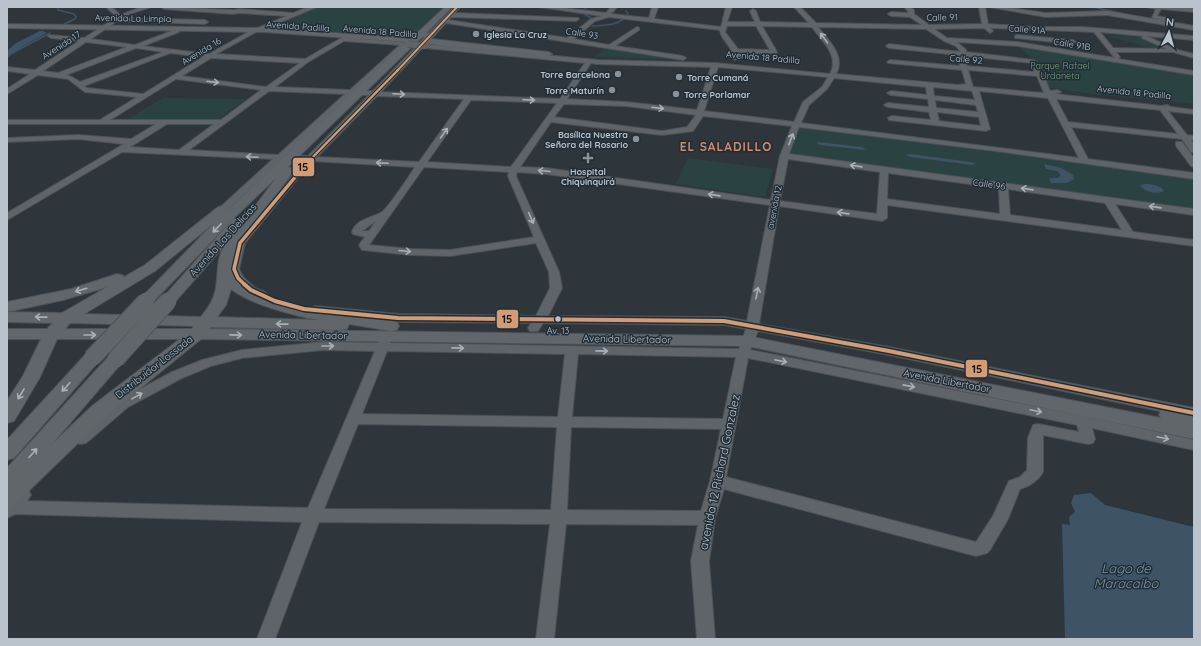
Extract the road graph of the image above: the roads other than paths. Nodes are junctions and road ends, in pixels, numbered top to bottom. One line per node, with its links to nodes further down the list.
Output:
1 (109, 7): 30 (street)
2 (137, 7): 17 (street)
3 (148, 7): 17 (street, Avenida 17)
4 (164, 7): 16 (street)
5 (314, 7): 26 (street, Avenida 16)
6 (542, 7): 27 (street); 29 (street)
7 (614, 7): 27 (street)
8 (655, 7): 33 (street)
9 (729, 7): 42 (street)
10 (797, 7): 38 (street)
11 (907, 7): 24 (street)
12 (982, 7): 39 (street)
13 (992, 7): 23 (street)
14 (1149, 7): 15 (street)
15 (1160, 7): 19 (street); 36 (street)
16 (194, 8): 21 (street)
17 (124, 10): 30 (street, Avenida 17)
18 (450, 10): 29 (street); 60 (street, Calle 93); 62 (main road, Avenida Las Delicias)
19 (1194, 10)
20 (753, 11): 37 (street)
21 (233, 12): 26 (street); 28 (street)
22 (891, 14): 24 (street)
23 (1038, 14): 25 (street); 44 (street)
24 (911, 15): 43 (street)
25 (1056, 15): 35 (street); 48 (street)
26 (294, 16): 50 (street, Avenida 16)
27 (607, 16): 32 (street); 33 (street)
28 (219, 17)
29 (540, 17): 32 (street)
30 (118, 18): 34 (street); 46 (street, Avenida 17)
31 (212, 19): 34 (street)
32 (593, 20): 60 (street)
33 (651, 20): 42 (street)
34 (206, 22): 49 (street)
35 (1132, 22): 40 (street); 51 (street, Calle 91); 55 (street); 76 (street)
36 (1194, 23)
37 (758, 24): 38 (street, Calle 91); 42 (street, Calle 91); 75 (street)
38 (814, 25): 66 (street, Calle 91); 95 (street, one-way to 38)
39 (985, 26): 43 (street, Calle 91); 44 (street, Calle 91); 65 (street)
40 (1182, 26): 45 (street); 55 (street)
41 (7, 27): 46 (main road, Avenida La Limpia)
42 (724, 27): 75 (street)
43 (927, 27): 61 (street); 66 (street, Calle 91)
44 (1070, 28): 48 (street, Calle 91); 63 (street)
45 (1194, 28)
46 (103, 29): 49 (main road, Avenida La Limpia); 59 (street, Avenida 17)
47 (636, 29): 70 (street)
48 (1082, 29): 51 (street, Calle 91)
49 (181, 30): 50 (main road, Avenida La Limpia); 69 (street)
50 (256, 31): 52 (main road, Avenida Padilla); 57 (main road, Avenida Padilla); 80 (street, Avenida 16)
51 (1097, 32): 73 (street)
52 (330, 35): 58 (street, Avenida 18 Padilla); 62 (main road, Avenida Padilla)
53 (51, 36): 59 (street)
54 (1011, 36): 63 (street, Calle 91A)
55 (1185, 37): 56 (street); 68 (street)
56 (1194, 38)
57 (343, 39): 58 (street, Avenida 18 Padilla); 62 (main road, Avenida Padilla); 83 (street)
58 (362, 39): 71 (street, Avenida 18 Padilla, bridge)
59 (85, 40): 69 (street); 93 (street, Avenida 17)
60 (569, 40): 70 (street, Calle 93)
61 (946, 40): 65 (street, Calle 91B); 67 (street)
62 (417, 42): 79 (main road); 81 (main road); 104 (main road, Avenida Las Delicias)
63 (1074, 42): 78 (street)
64 (914, 43): 67 (street)
65 (1018, 44): 72 (street); 78 (street, Calle 91B)
66 (888, 45): 77 (street); 90 (street, Calle 92); 92 (street)
67 (958, 45): 77 (street)
68 (1194, 45)
69 (137, 46): 74 (street); 97 (street)
70 (609, 47): 88 (street, Calle 93)
71 (484, 50): 79 (street, Avenida 18 Padilla); 81 (street, Avenida 18 Padilla)
72 (1022, 50)
73 (1113, 50): 76 (street); 86 (street)
74 (169, 51): 80 (street); 100 (street)
75 (736, 51): 89 (street)
76 (1176, 51): 82 (street)
77 (962, 53): 85 (street); 85 (street); 90 (street)
78 (1071, 53): 86 (street, Calle 91B)
79 (548, 54): 84 (street, Avenida 18 Padilla)
80 (210, 56): 83 (street); 98 (street, Avenida 16)
81 (531, 56): 87 (street, Avenida 18 Padilla)
82 (1194, 56)
83 (306, 61): 102 (street)
84 (670, 61): 87 (street); 88 (street, Avenida 18 Padilla)
85 (1032, 61): 96 (street)
86 (1120, 61): 94 (street, Calle 91B)
87 (588, 64): 88 (street, Avenida 18 Padilla); 110 (street)
88 (715, 64): 89 (street, Avenida 18 Padilla); 95 (street, Avenida 18 Padilla); 118 (street)
89 (734, 64): 95 (street, Avenida 18 Padilla)
90 (964, 68): 96 (street, Calle 92); 101 (street)
91 (7, 69): 93 (street)
92 (889, 70)
93 (35, 72): 97 (street); 103 (street, Avenida 17)
94 (1194, 73)
95 (833, 74): 99 (street, Avenida 18 Padilla); 101 (street, Avenida 18 Padilla); 127 (street, avenida 12)
96 (1040, 74): 105 (street)
97 (59, 75): 100 (street)
98 (175, 77): 102 (street, one-way to 102); 107 (street, Avenida 16)
99 (929, 85): 101 (street, Avenida 18 Padilla); 109 (street)
100 (79, 86): 107 (street)
101 (973, 87): 105 (street, Avenida 18 Padilla); 111 (street)
102 (268, 89): 104 (street); 125 (street)
103 (7, 92)
104 (364, 92): 108 (street, one-way to 108); 140 (main road, Avenida Las Delicias); 140 (street, Avenida Las Delicias)
105 (1048, 92): 112 (street); 114 (street, Avenida 18 Padilla); 126 (street)
106 (891, 93): 109 (street)
107 (143, 96): 122 (street, Avenida 16)
108 (469, 98): 110 (street, one-way to 110); 142 (street, one-way to 108)
109 (931, 98): 111 (street); 116 (street)
110 (561, 101): 118 (street, one-way to 118); 121 (street)
111 (979, 102): 119 (street)
112 (1194, 104)
113 (888, 105): 116 (street)
114 (1149, 105): 115 (street, Avenida 18 Padilla); 117 (street, Avenida 18 Padilla); 129 (street)
115 (1162, 108): 117 (street, Avenida 18 Padilla); 130 (street)
116 (933, 110): 119 (street); 128 (street)
117 (1194, 110)
118 (700, 113): 121 (street); 127 (street)
119 (982, 115): 128 (street)
120 (892, 118): 128 (street)
121 (548, 119): 143 (street)
122 (102, 121): 123 (street); 124 (street)
123 (167, 121): 125 (street); 133 (street)
124 (7, 122)
125 (222, 122): 137 (street)
126 (1066, 124): 129 (street); 139 (street)
127 (796, 125): 134 (street); 138 (street, avenida 12, one-way to 127)
128 (937, 125): 134 (street)
129 (1174, 136): 130 (street); 141 (street)
130 (1185, 137): 131 (street); 136 (street)
131 (1194, 138)
132 (7, 140): 133 (street)
133 (133, 142): 135 (street)
134 (940, 142): 139 (street)
135 (121, 149): 137 (street); 152 (street)
136 (1194, 150)
137 (180, 152): 140 (street, one-way to 137)
138 (784, 156): 144 (street, Calle 96, one-way to 138); 149 (street, avenida 12)
139 (1084, 160): 145 (street)
140 (290, 163): 142 (street, one-way to 140); 158 (main road); 159 (main road, Distribuidor Lossada); 163 (street, Avenida Las Delicias); 179 (main road, Avenida Las Delicias, one-way to 179, bridge); 181 (main road, Avenida Las Delicias, one-way to 140, bridge)
141 (1194, 164)
142 (421, 165): 143 (street); 151 (street)
143 (514, 169): 149 (street, one-way to 143); 156 (street, one-way to 156)
144 (884, 170): 146 (street, Calle 96); 148 (street)
145 (1194, 176)
146 (1003, 185): 147 (street, Calle 96, one-way to 146); 153 (street)
147 (1108, 200): 150 (street, Calle 96, one-way to 147); 155 (street)
148 (882, 201): 149 (street, one-way to 149); 153 (street)
149 (775, 203): 168 (street, avenida 12, one-way to 149)
150 (1194, 212)
151 (386, 214): 154 (street); 154 (street)
152 (8, 216)
153 (1005, 217): 155 (street)
154 (374, 231): 156 (street, one-way to 156)
155 (1129, 234): 157 (street)
156 (540, 239): 163 (street)
157 (1194, 243)
158 (180, 245): 160 (main road, one-way to 160); 162 (main road)
159 (226, 270): 164 (main road, Distribuidor Lossada); 167 (main road)
160 (7, 307)
161 (7, 317): 162 (main road, Avenida Libertador, one-way to 161)
162 (70, 318): 164 (main road, Avenida Libertador); 166 (main road)
163 (537, 323): 167 (main road, Avenida Libertador); 168 (main road, Avenida Libertador)
164 (202, 328): 166 (main road, Avenida Libertador, one-way to 164); 167 (main road, Avenida Libertador); 182 (main road, Distribuidor Lossada)
165 (7, 334): 166 (main road, Avenida Libertador)
166 (51, 335): 172 (main road, one-way to 172)
167 (387, 336): 168 (main road, Avenida Libertador); 169 (street, one-way to 169); 173 (street); 182 (street, one-way to 167)
168 (749, 338): 169 (street, one-way to 168); 170 (street); 171 (main road, Avenida Libertador, one-way to 171); 174 (main road, Avenida Libertador); 176 (street, avenida 12 Richard Gonzalez)
169 (572, 350): 175 (street)
170 (1194, 413)
171 (1081, 415): 177 (main road, Avenida Libertador); 178 (street, one-way to 178); 180 (street)
172 (7, 416)
173 (353, 419): 175 (street); 183 (street)
174 (1194, 420)
175 (564, 422): 176 (street); 184 (street)
176 (729, 424): 180 (street, avenida 12 Richard Gonzalez)
177 (1194, 432)
178 (1194, 444)
179 (7, 453)
180 (718, 481): 185 (street, avenida 12 Richard Gonzalez)
181 (7, 482)
182 (8, 506): 183 (street)
183 (313, 515): 184 (street); 186 (street)
184 (559, 517): 185 (street); 187 (street)
185 (707, 518): 188 (street, avenida 12 Richard Gonzalez)
186 (266, 639)
187 (546, 639)
188 (706, 639)

